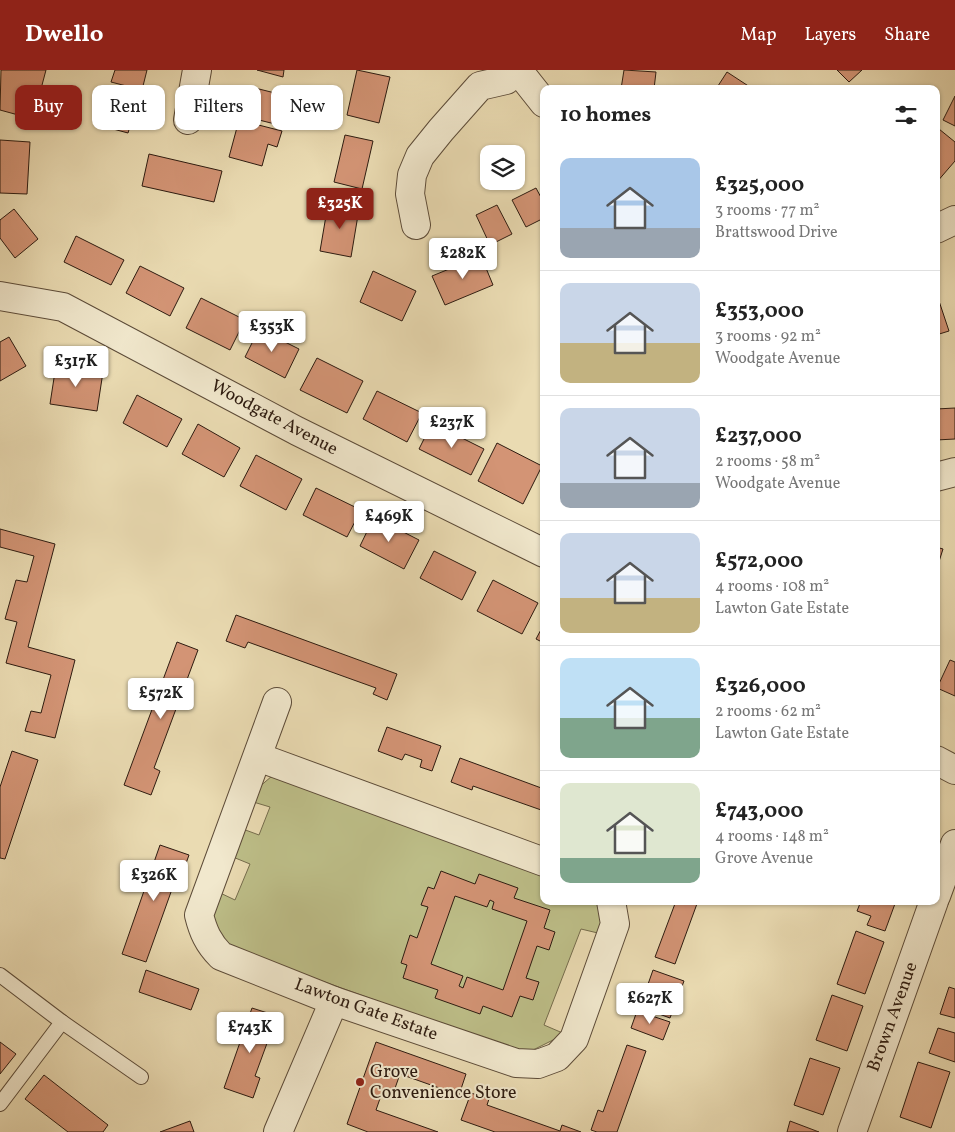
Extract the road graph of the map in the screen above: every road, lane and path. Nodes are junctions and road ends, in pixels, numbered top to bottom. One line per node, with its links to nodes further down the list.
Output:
1 (197, 70): 3 (street)
2 (516, 75): 4 (street); 6 (street)
3 (194, 85)
4 (540, 99)
5 (955, 220): 7 (street)
6 (416, 224)
7 (940, 227)
8 (0, 296): 11 (street, Woodgate Avenue)
9 (955, 472): 10 (street)
10 (940, 476)
11 (540, 551)
12 (277, 702): 13 (street, Lawton Gate Estate)
13 (258, 757): 17 (street); 22 (street, Lawton Gate Estate)
14 (940, 762): 15 (street)
15 (955, 770)
16 (955, 844): 18 (street)
17 (540, 861)
18 (940, 885)
19 (612, 905): 22 (street, Lawton Gate Estate)
20 (933, 905): 27 (street, Brown Avenue)
21 (0, 974): 23 (lane)
22 (334, 1001): 26 (street)
23 (62, 1022): 24 (lane); 25 (lane)
24 (141, 1077)
25 (0, 1104)
26 (278, 1132)
27 (852, 1132)

